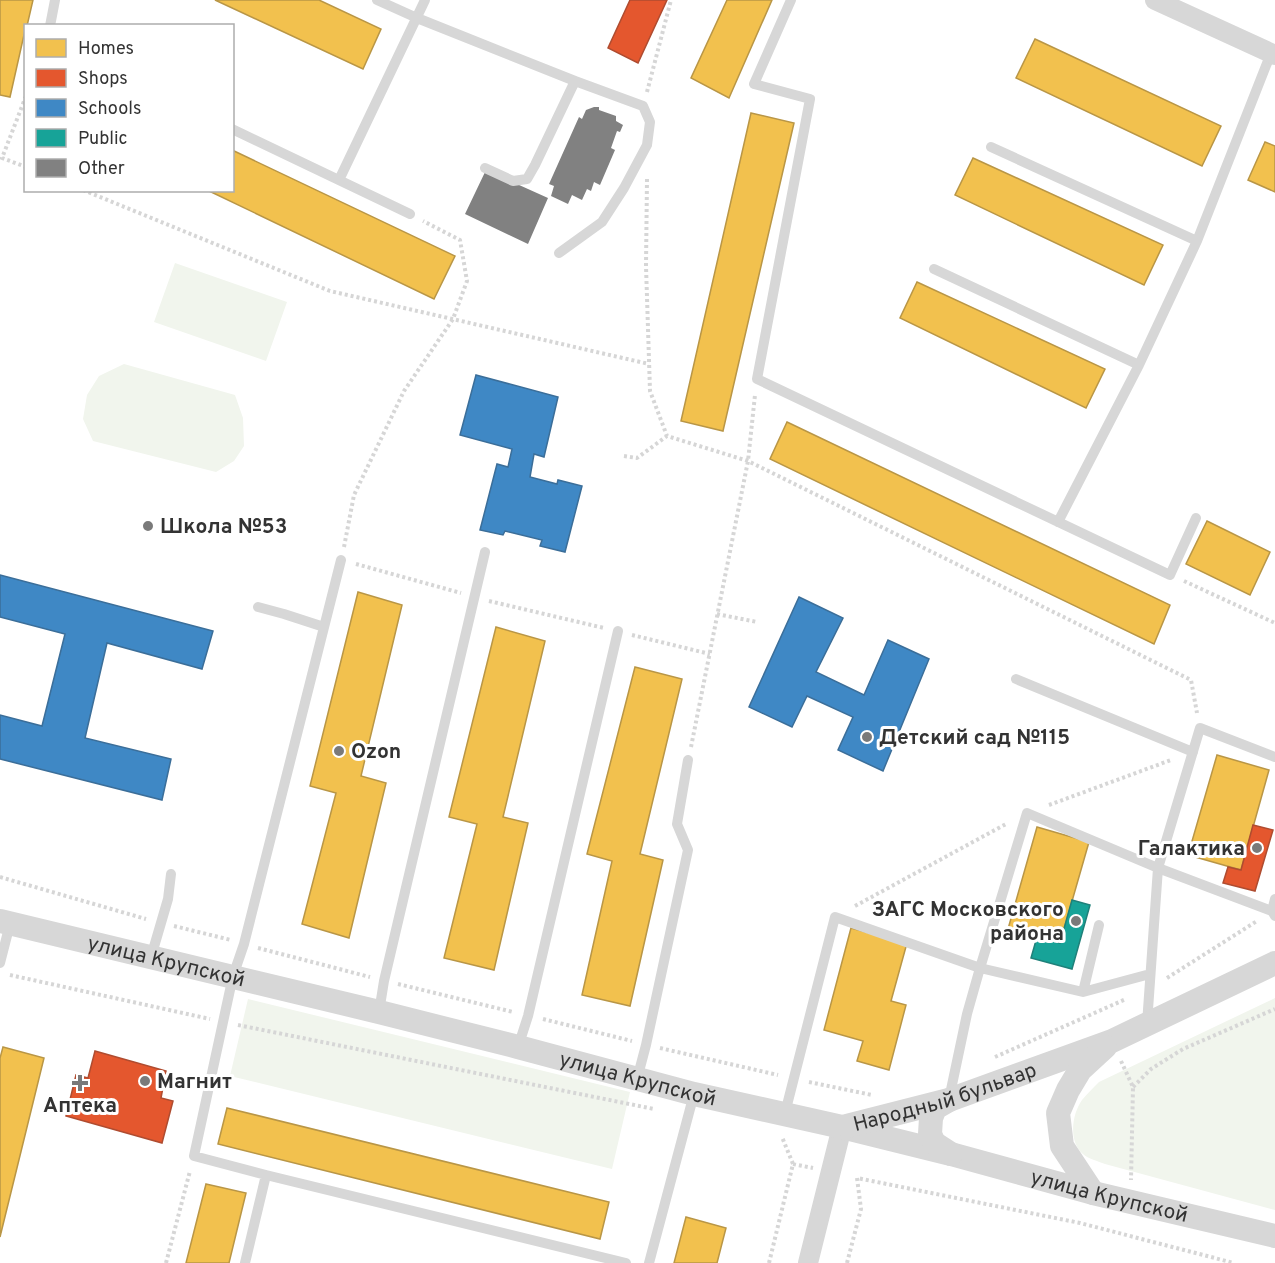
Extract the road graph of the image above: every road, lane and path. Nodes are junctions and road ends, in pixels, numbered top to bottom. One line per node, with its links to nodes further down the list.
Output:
1 (55, 0): 8 (lane)
2 (377, 0): 7 (lane)
3 (425, 0): 7 (lane)
4 (671, 0): 12 (path)
5 (791, 0): 28 (lane)
6 (1155, 0): 9 (street)
7 (417, 18): 10 (lane); 19 (lane)
8 (50, 24)
9 (1273, 54): 22 (lane)
10 (575, 81): 12 (lane); 18 (lane)
11 (24, 101): 16 (path)
12 (643, 106): 14 (lane)
13 (234, 130): 19 (lane)
14 (647, 145): 23 (lane); 26 (path)
15 (991, 147): 22 (lane)
16 (1, 159): 17 (path)
17 (24, 166)
18 (485, 168)
19 (339, 180): 21 (lane)
20 (88, 192): 25 (path)
21 (410, 214): 25 (path)
22 (1197, 241): 27 (lane)
23 (559, 253)
24 (934, 269): 27 (lane)
25 (453, 319): 26 (path); 35 (path)
26 (649, 364): 29 (path)
27 (1139, 365): 33 (lane)
28 (757, 379): 31 (path); 33 (lane)
29 (667, 436): 30 (path); 31 (path)
30 (624, 456)
31 (748, 461): 39 (path); 46 (path)
32 (1196, 518): 36 (lane)
33 (1058, 522): 36 (lane)
34 (485, 552): 37 (lane)
35 (341, 560): 37 (path); 42 (lane)
36 (1170, 575): 41 (path)
37 (474, 597): 43 (path); 66 (lane)
38 (258, 607): 42 (lane)
39 (717, 614): 40 (path); 44 (path)
40 (757, 622)
41 (1275, 623)
42 (324, 627): 62 (lane)
43 (618, 632): 44 (path); 70 (lane)
44 (710, 654): 49 (path)
45 (1016, 679): 47 (lane)
46 (1200, 728): 47 (lane); 48 (lane)
47 (1193, 752): 50 (lane)
48 (1275, 757)
49 (688, 760): 71 (lane)
50 (1158, 868): 53 (lane); 59 (lane); 61 (lane)
51 (171, 873): 56 (lane)
52 (1275, 899): 53 (lane)
53 (1273, 914)
54 (5, 922): 56 (street, улица Крупской); 57 (lane)
55 (1099, 925): 63 (lane)
56 (151, 957): 62 (street, улица Крупской)
57 (0, 963)
58 (1275, 963): 68 (street, Народный бульвар)
59 (980, 968): 63 (lane); 73 (lane); 75 (lane)
60 (0, 973): 67 (path)
61 (1150, 974): 63 (lane); 68 (lane)
62 (233, 976): 66 (street, улица Крупской); 67 (lane)
63 (1083, 992)
64 (1275, 1009): 72 (path)
65 (1098, 1011): 69 (path)
66 (379, 1012): 70 (street, улица Крупской)
67 (223, 1022): 74 (path); 78 (lane)
68 (1147, 1024): 69 (street, Народный бульвар)
69 (1112, 1041): 72 (path); 73 (street, Народный бульвар); 81 (street, Народный бульвар)
70 (518, 1047): 71 (street, улица Крупской)
71 (637, 1079): 74 (street, улица Крупской)
72 (1132, 1087): 82 (path)
73 (949, 1100): 76 (street, Народный бульвар); 77 (street)
74 (691, 1105): 75 (street, улица Крупской); 87 (lane)
75 (785, 1113): 76 (street, улица Крупской)
76 (842, 1127): 77 (street, улица Крупской); 89 (street, Народный бульвар)
77 (951, 1154): 81 (street, улица Крупской)
78 (194, 1156): 80 (lane); 84 (path)
79 (793, 1164): 88 (path)
80 (266, 1175): 85 (lane); 86 (lane)
81 (1093, 1193): 82 (street, улица Крупской)
82 (1126, 1201): 83 (street, улица Крупской)
83 (1275, 1236)
84 (166, 1263)
85 (244, 1263)
86 (626, 1263)
87 (649, 1263)
88 (769, 1263)
89 (808, 1263)
90 (847, 1263): 91 (path)
91 (1233, 1263)

